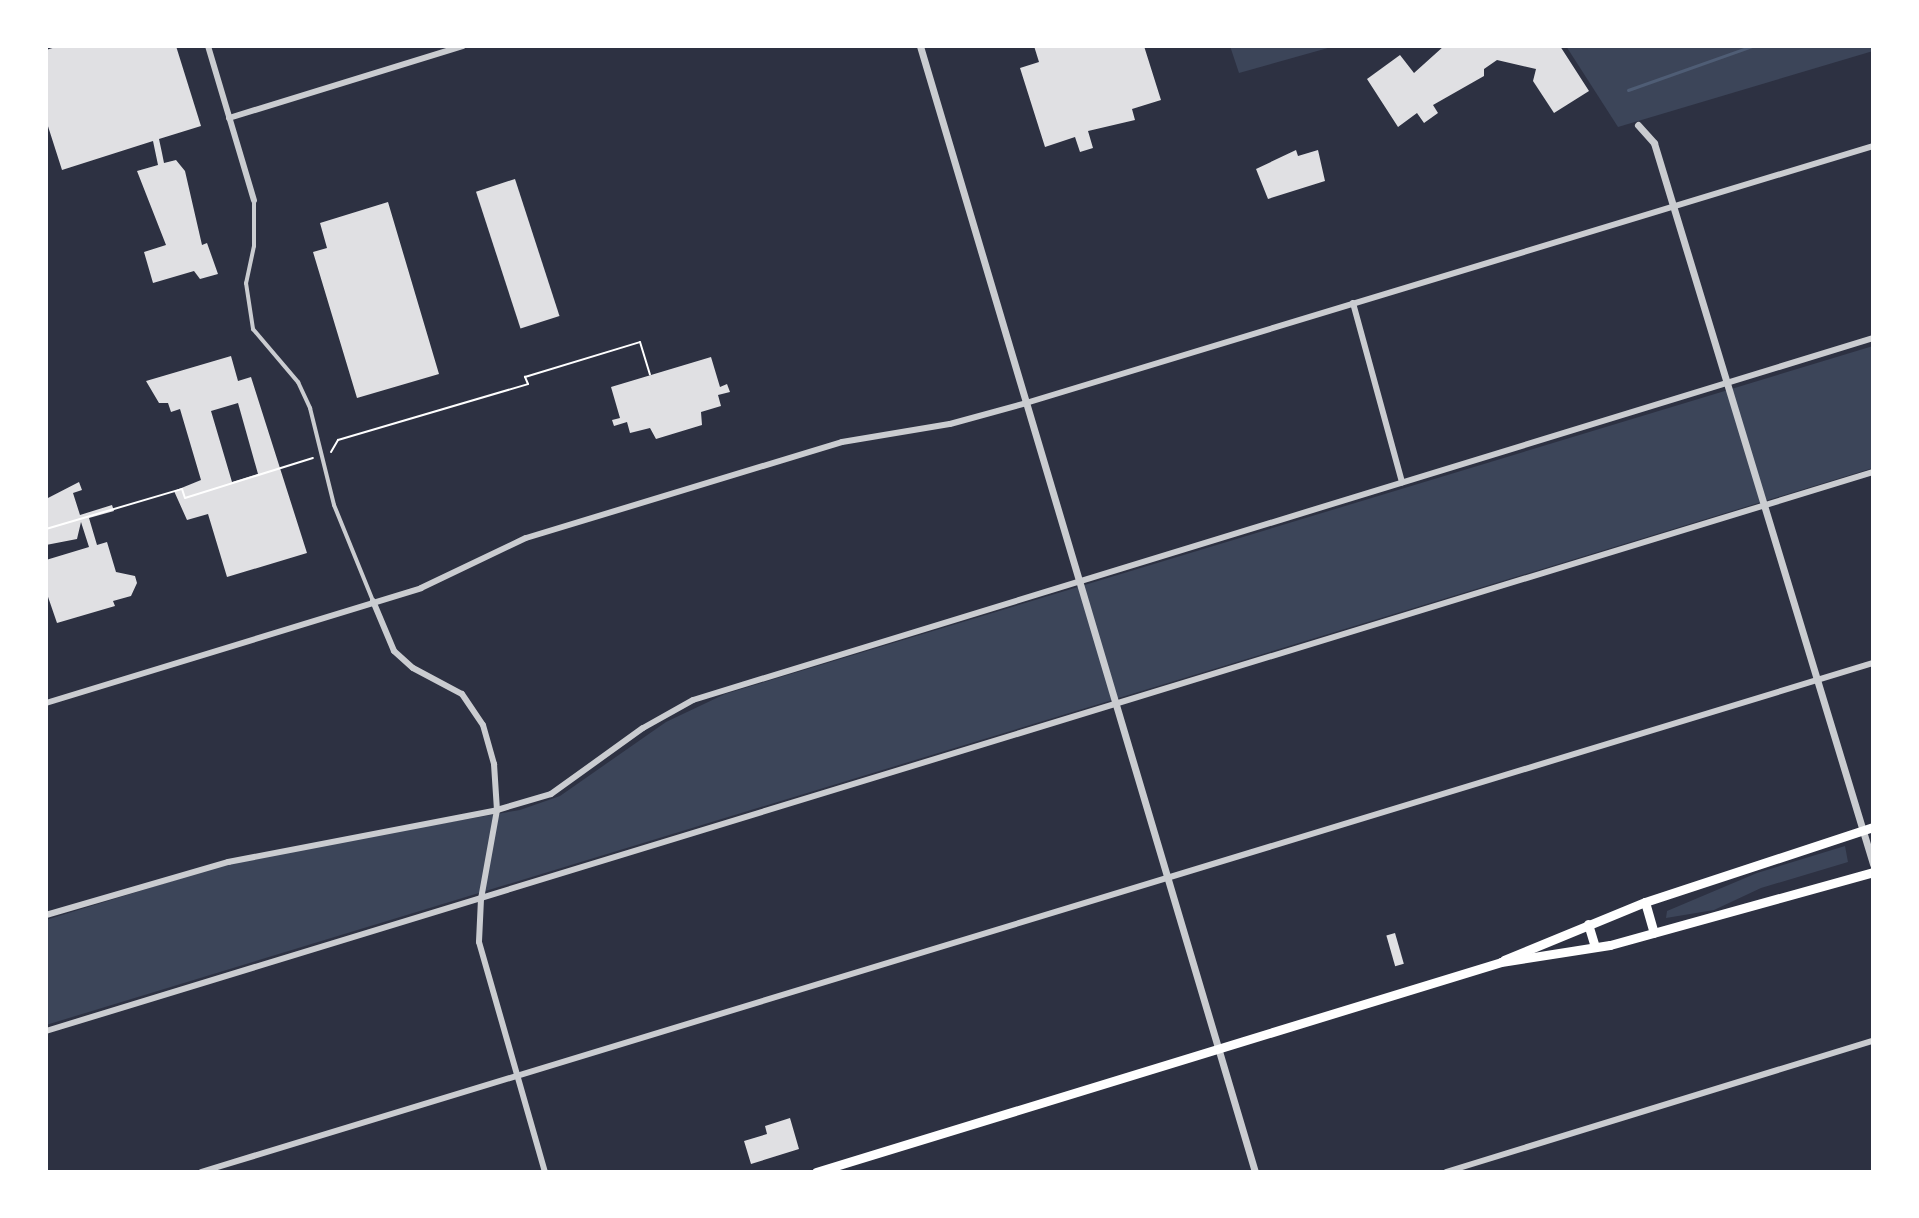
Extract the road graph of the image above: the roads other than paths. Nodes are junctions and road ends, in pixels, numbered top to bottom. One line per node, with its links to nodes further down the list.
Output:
1 (208, 46): 4 (street)
2 (463, 46): 4 (street)
3 (920, 46): 12 (street)
4 (229, 118): 7 (street)
5 (1638, 125): 8 (street)
6 (1873, 146): 8 (street)
7 (254, 200): 17 (street)
8 (1674, 206): 9 (street); 11 (street)
9 (1353, 303): 12 (street); 14 (street)
10 (1873, 338): 11 (street)
11 (1728, 380): 14 (street); 15 (street)
12 (1026, 403): 16 (street); 17 (street)
13 (1873, 472): 15 (street)
14 (1402, 482): 16 (street)
15 (1766, 504): 19 (street); 21 (street)
16 (1080, 580): 21 (street); 22 (street)
17 (373, 601): 20 (street); 22 (street)
18 (1873, 663): 19 (street)
19 (1818, 680): 23 (street); 26 (street)
20 (46, 703)
21 (1117, 703): 26 (street); 27 (street)
22 (497, 810): 27 (street); 29 (street)
23 (1868, 829): 24 (street); 28 (main road)
24 (1873, 864)
25 (1873, 872): 31 (main road)
26 (1168, 879): 36 (street); 37 (street)
27 (481, 899): 34 (street); 37 (street)
28 (1645, 902): 30 (main road); 31 (main road)
29 (46, 915)
30 (1588, 924): 32 (main road); 33 (main road)
31 (1654, 933): 32 (main road)
32 (1595, 947): 33 (main road)
33 (1501, 962): 36 (main road)
34 (46, 1031)
35 (1873, 1041): 42 (street)
36 (1218, 1049): 40 (main road); 41 (street)
37 (516, 1078): 38 (street); 39 (street)
38 (201, 1172)
39 (545, 1172)
40 (816, 1172)
41 (1255, 1172)
42 (1446, 1172)

